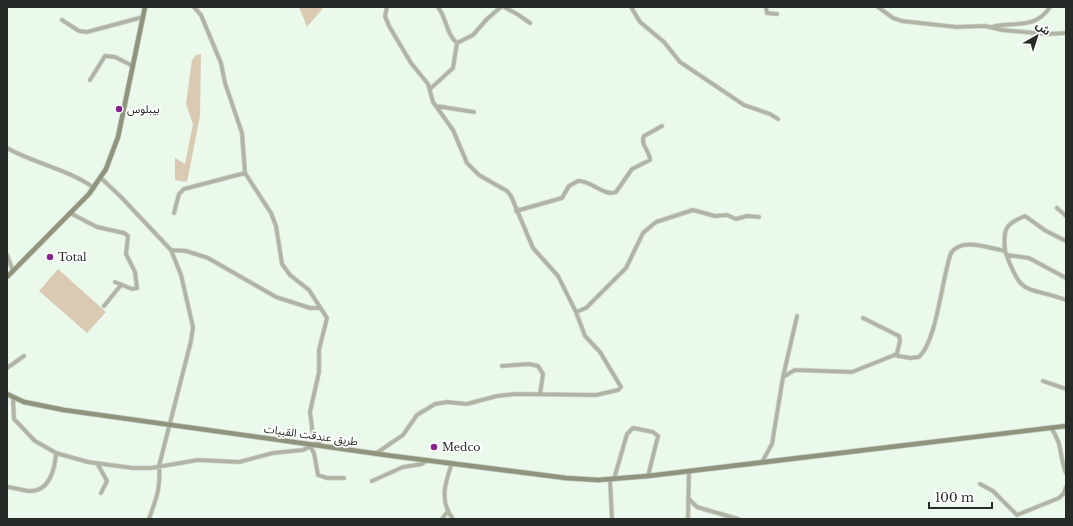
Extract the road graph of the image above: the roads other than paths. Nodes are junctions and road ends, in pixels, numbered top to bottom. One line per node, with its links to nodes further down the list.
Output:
1 (145, 7): 11 (main road)
2 (194, 7): 25 (street)
3 (387, 7): 19 (street)
4 (438, 7): 16 (street)
5 (502, 7): 13 (street); 16 (street)
6 (631, 7): 22 (street)
7 (766, 7): 10 (street)
8 (878, 7): 14 (street)
9 (1050, 7): 14 (street)
10 (777, 14)
11 (143, 17): 12 (street); 17 (main road)
12 (62, 20)
13 (530, 23)
14 (991, 27): 15 (street)
15 (1066, 33)
16 (457, 43): 19 (street)
17 (133, 66): 18 (street); 26 (main road)
18 (90, 80)
19 (430, 88): 20 (street)
20 (436, 106): 21 (street); 29 (street)
21 (474, 112)
22 (778, 119)
23 (662, 126): 29 (street)
24 (7, 148): 27 (street)
25 (245, 173): 30 (street); 46 (street)
26 (101, 178): 27 (main road); 35 (street)
27 (94, 188): 31 (main road)
28 (1057, 208): 32 (street)
29 (516, 210): 47 (street)
30 (174, 212)
31 (70, 213): 39 (main road); 43 (street)
32 (1066, 216)
33 (759, 217): 47 (street)
34 (1065, 240): 36 (street)
35 (171, 250): 46 (street); 60 (street)
36 (1005, 250): 38 (street); 50 (street)
37 (7, 255): 39 (street)
38 (1007, 255): 41 (street); 44 (street)
39 (13, 271): 40 (main road)
40 (7, 277)
41 (1066, 278)
42 (115, 282): 43 (street)
43 (121, 285): 45 (street)
44 (1066, 300)
45 (104, 306)
46 (320, 308): 63 (street)
47 (576, 312): 58 (street)
48 (797, 316): 54 (street)
49 (863, 318): 50 (street)
50 (897, 354): 54 (street)
51 (24, 356): 53 (street)
52 (502, 366): 58 (street)
53 (7, 368)
54 (783, 376): 68 (street)
55 (1043, 381): 56 (street)
56 (1066, 389)
57 (7, 394): 59 (main road, طريق عندقت القبيات)
58 (540, 394): 66 (street)
59 (13, 398): 60 (main road, طريق عندقت القبيات); 65 (street)
60 (170, 424): 64 (main road, طريق عندقت القبيات); 71 (street)
61 (1066, 426): 62 (main road, طريق عندقت القبيات)
62 (1051, 428): 68 (main road, طريق عندقت القبيات); 73 (street)
63 (321, 445): 64 (main road, طريق عندقت القبيات); 66 (main road, طريق عندقت القبيات)
64 (313, 446): 71 (street); 75 (street)
65 (56, 453): 70 (street); 79 (street)
66 (375, 454): 67 (main road, طريق عندقت القبيات)
67 (427, 460): 69 (main road, طريق عندقت القبيات); 77 (street)
68 (762, 462): 72 (main road, طريق عندقت القبيات)
69 (452, 463): 76 (main road, طريق عندقت القبيات); 83 (street)
70 (97, 464): 71 (street); 81 (street)
71 (159, 466): 84 (street)
72 (689, 471): 74 (main road, طريق عندقت القبيات); 82 (street)
73 (1066, 473)
74 (648, 476): 76 (main road, طريق عندقت القبيات); 76 (street)
75 (344, 478)
76 (612, 479): 87 (street)
77 (372, 481)
78 (980, 484): 80 (street)
79 (7, 487)
80 (1066, 487)
81 (101, 493)
82 (688, 498): 88 (street); 89 (street)
83 (448, 511): 85 (street); 86 (street)
84 (150, 519)
85 (442, 519)
86 (453, 519)
87 (612, 519)
88 (688, 519)
89 (738, 519)

